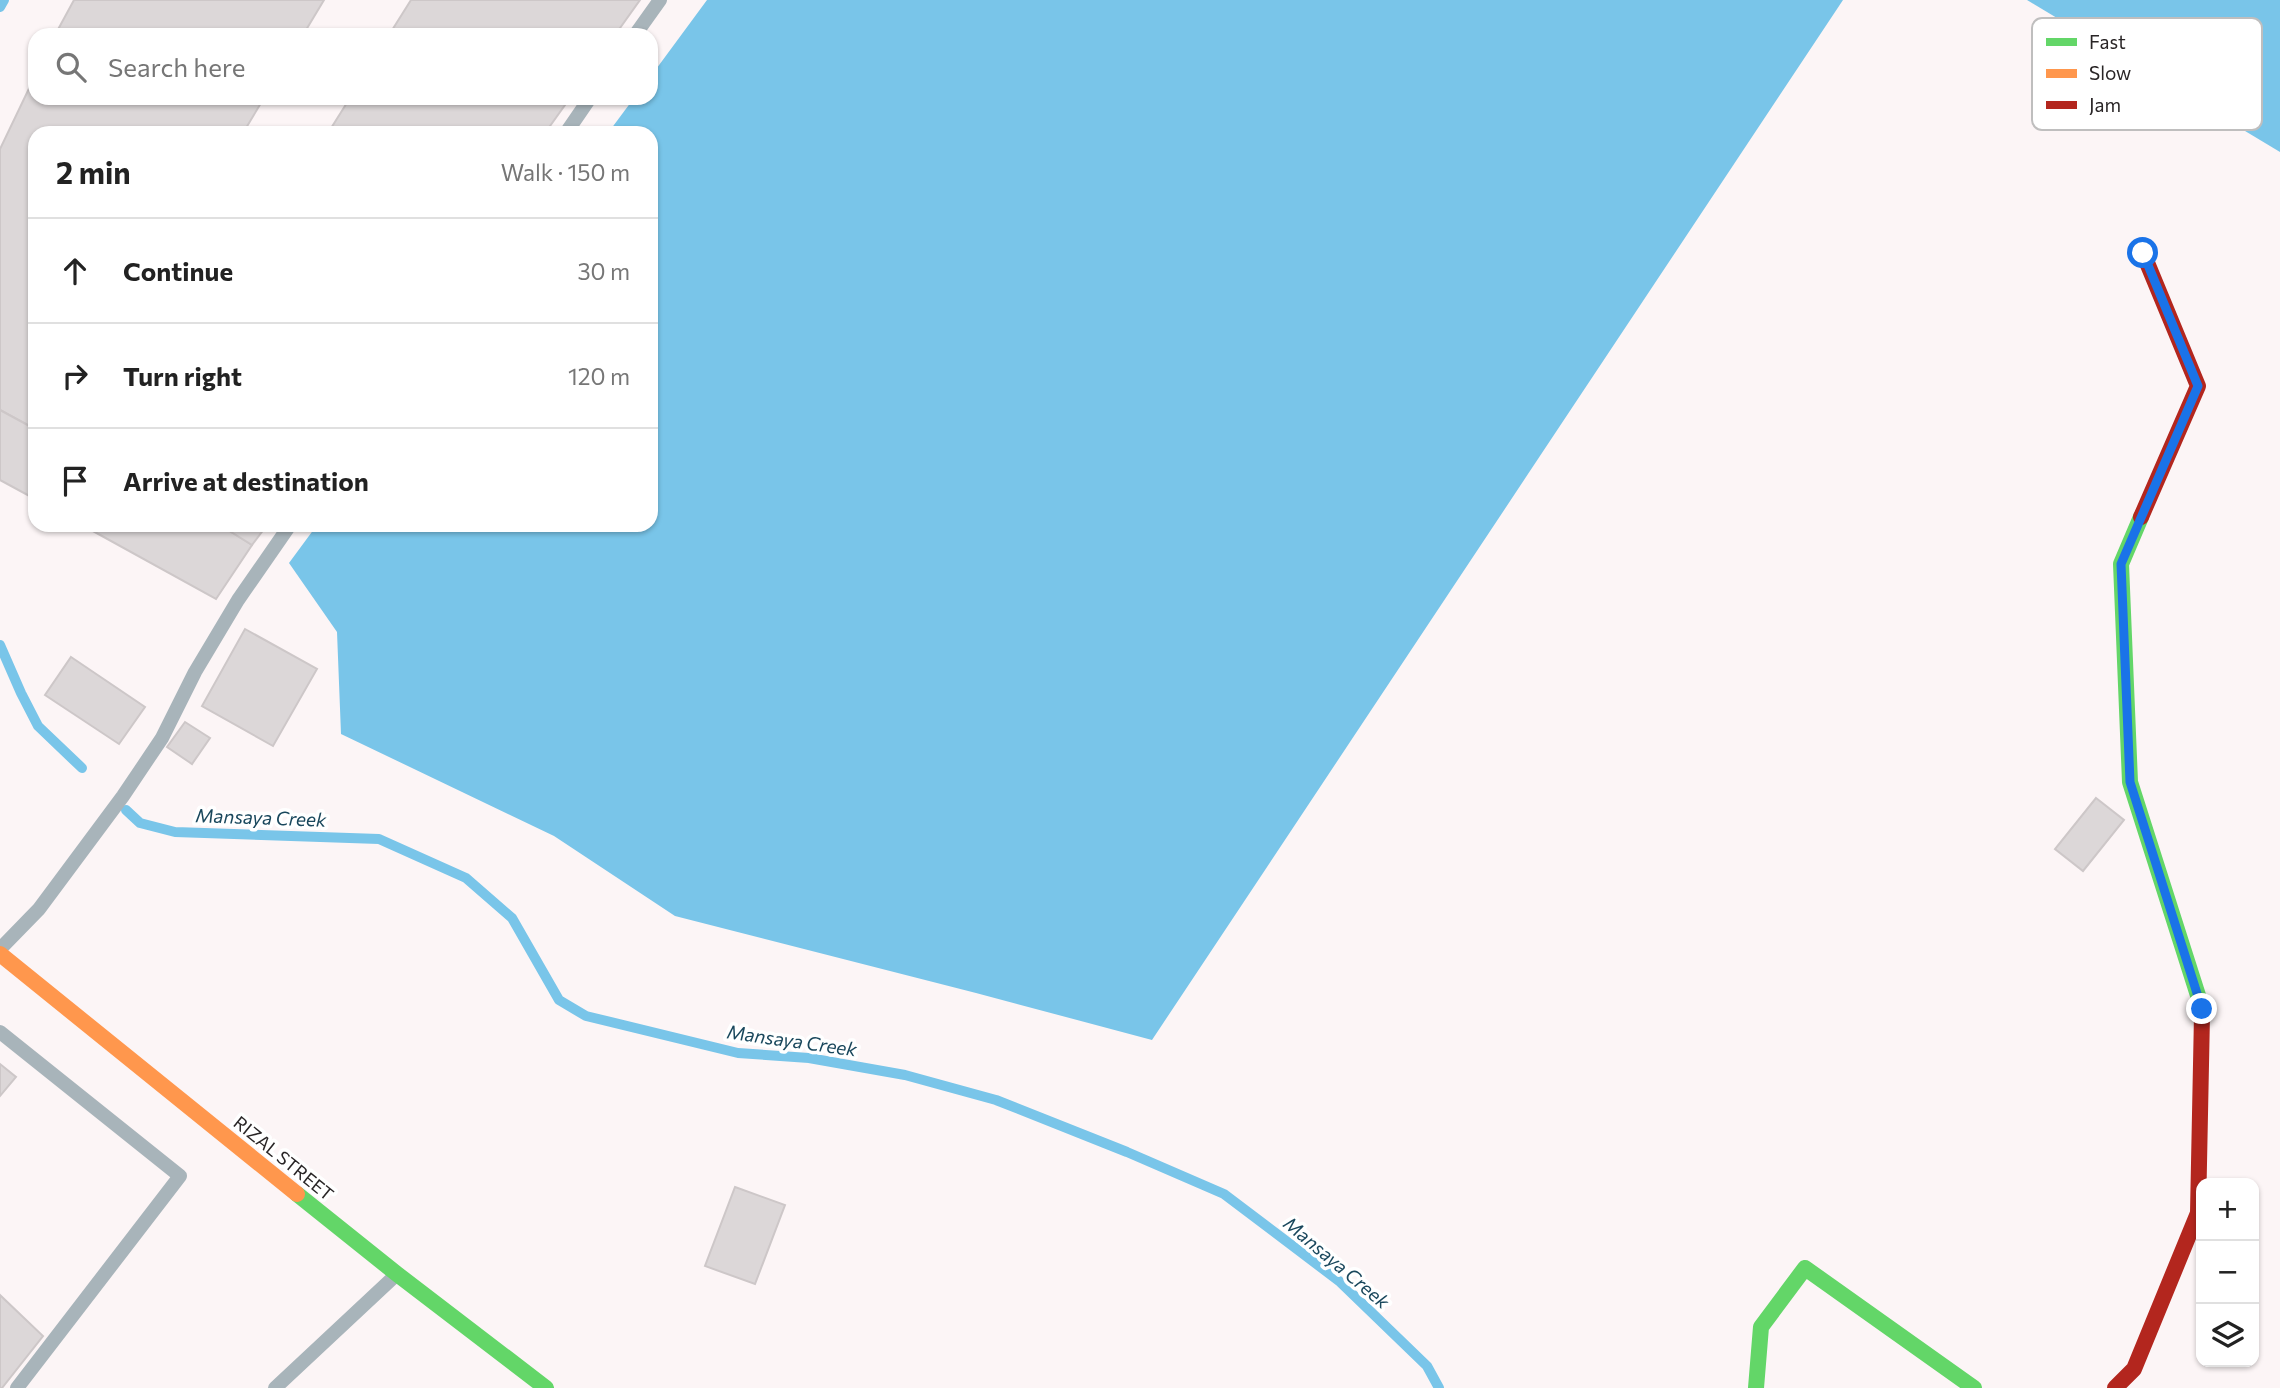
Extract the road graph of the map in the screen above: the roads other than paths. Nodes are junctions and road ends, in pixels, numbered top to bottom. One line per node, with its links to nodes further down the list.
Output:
1 (660, 0): 2 (lane)
2 (640, 28)
3 (585, 105): 4 (lane)
4 (571, 126)
5 (2143, 253): 15 (street)
6 (285, 532): 7 (lane)
7 (0, 952): 9 (street, RIZAL STREET)
8 (0, 1032): 10 (lane)
9 (397, 1274): 11 (lane); 12 (street, RIZAL STREET)
10 (17, 1388)
11 (275, 1388)
12 (546, 1388)
13 (1756, 1388): 14 (street)
14 (1974, 1388)
15 (2115, 1388)

